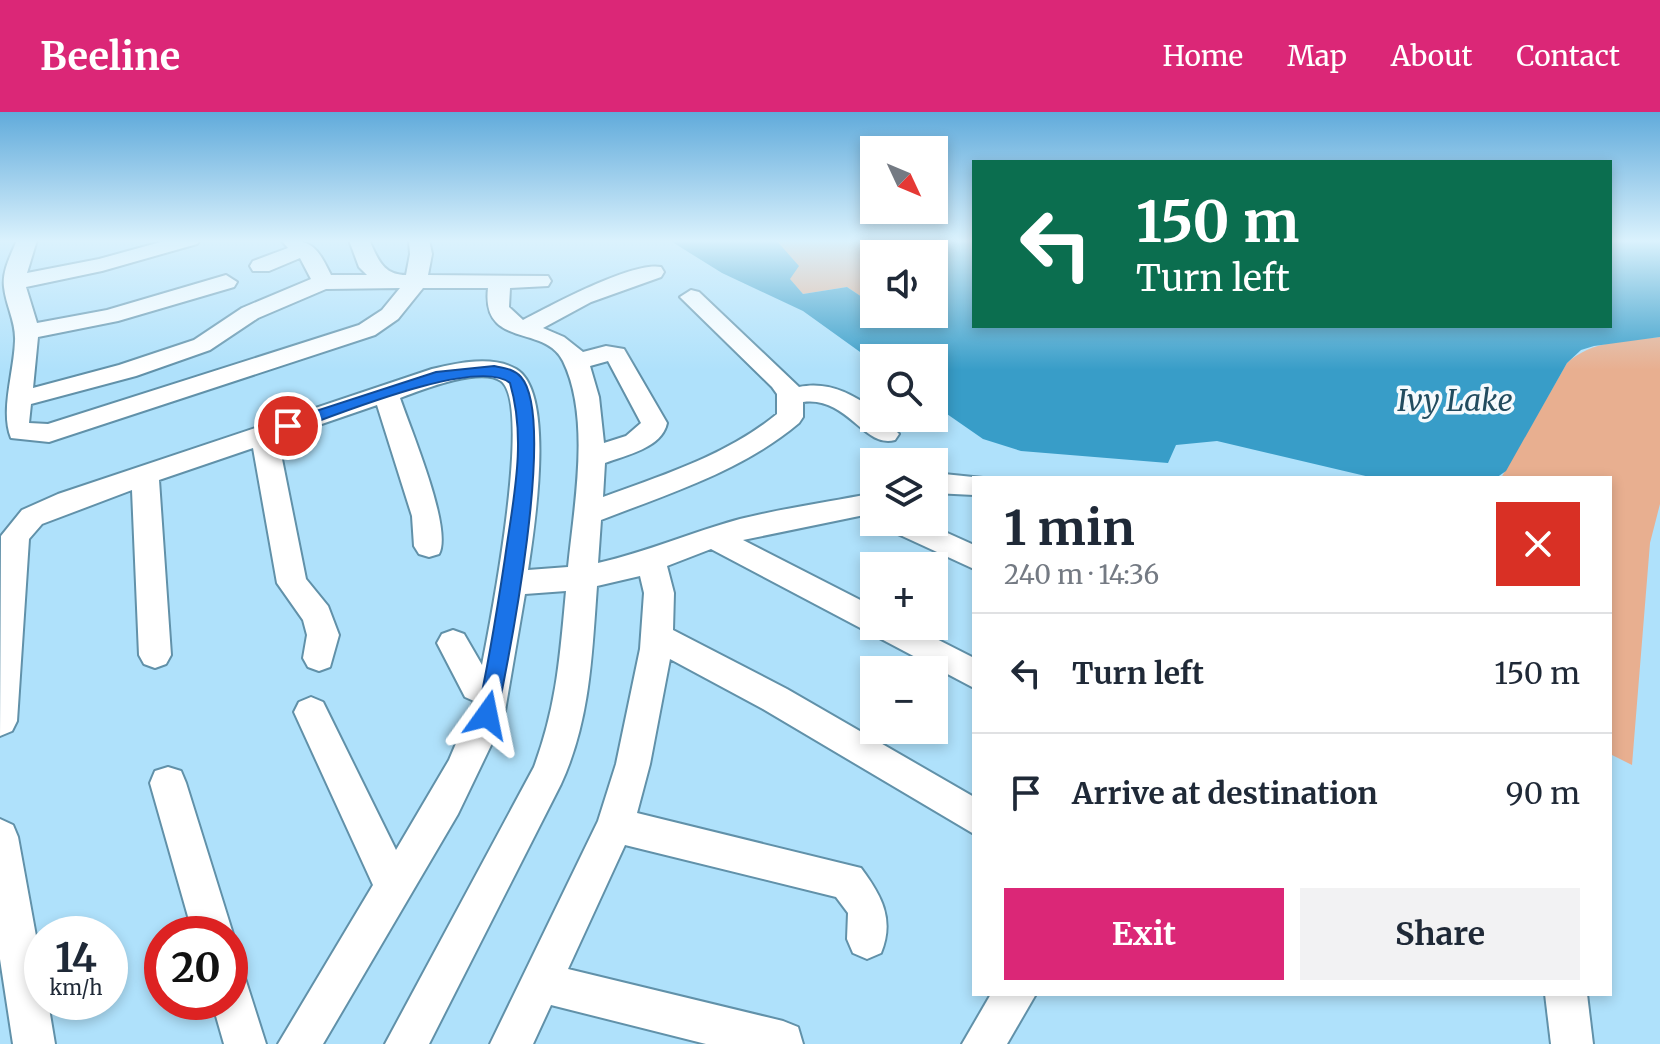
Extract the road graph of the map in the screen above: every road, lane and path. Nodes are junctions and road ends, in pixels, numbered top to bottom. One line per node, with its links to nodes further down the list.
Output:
1 (16, 283): 9 (street)
2 (221, 283): 9 (street)
3 (319, 283): 14 (street)
4 (412, 283): 14 (street)
5 (499, 283): 8 (street)
6 (621, 283): 8 (street)
7 (691, 297): 13 (street)
8 (524, 329): 11 (street)
9 (26, 332): 14 (street)
10 (605, 349): 11 (street)
11 (574, 361): 17 (street); 17 (street)
12 (386, 393): 15 (street); 25 (street); 29 (street)
13 (791, 397): 16 (street); 22 (street)
14 (21, 399)
15 (264, 434): 18 (street); 35 (street)
16 (886, 434)
17 (591, 458): 22 (street)
18 (145, 475): 34 (street); 39 (street)
19 (948, 484): 20 (street)
20 (972, 485)
21 (860, 508): 24 (street)
22 (588, 514): 28 (street)
23 (927, 536): 26 (street)
24 (714, 538): 27 (street); 30 (street)
25 (429, 546)
26 (972, 557)
27 (651, 560): 28 (street); 31 (street)
28 (582, 578): 29 (street); 55 (street)
29 (510, 583): 37 (street)
30 (860, 615)
31 (657, 637): 41 (street); 42 (street)
32 (909, 640): 36 (street)
33 (453, 643): 37 (street)
34 (155, 655)
35 (319, 658)
36 (972, 673)
37 (491, 694): 44 (street)
38 (311, 712): 44 (street)
39 (0, 721)
40 (168, 783): 45 (street)
41 (972, 816)
42 (615, 825): 46 (street); 47 (street)
43 (0, 837): 52 (street)
44 (394, 887): 54 (street)
45 (208, 916)
46 (867, 939)
47 (539, 982): 51 (street); 56 (street)
48 (1014, 996): 57 (street)
49 (1566, 996): 58 (street)
50 (238, 1020): 53 (street)
51 (783, 1042)
52 (34, 1044)
53 (245, 1044)
54 (299, 1044)
55 (406, 1044)
56 (511, 1044)
57 (983, 1044)
58 (1572, 1044)

